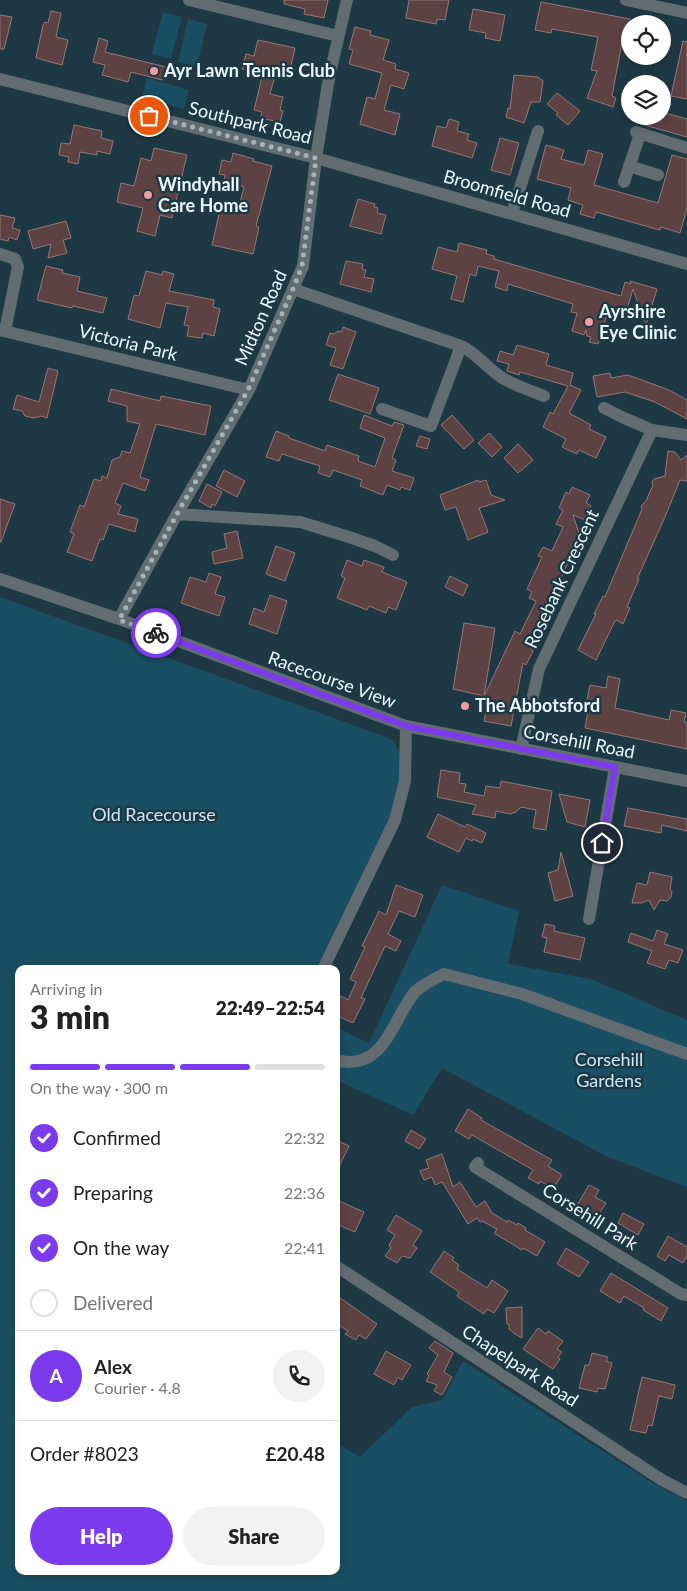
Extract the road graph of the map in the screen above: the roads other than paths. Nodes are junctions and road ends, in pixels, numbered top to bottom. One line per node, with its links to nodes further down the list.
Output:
1 (189, 0): 5 (street)
2 (347, 0): 5 (street, Midton Road)
3 (634, 1): 4 (street)
4 (687, 13)
5 (338, 36): 9 (street, Midton Road)
6 (0, 79): 9 (street, Southpark Road)
7 (538, 131): 13 (street)
8 (687, 148): 10 (street)
9 (316, 158): 13 (street, Broomfield Road); 16 (street, Midton Road)
10 (629, 166): 11 (street); 12 (street)
11 (658, 175)
12 (624, 182)
13 (512, 213): 15 (street, Broomfield Road)
14 (0, 254): 17 (street)
15 (687, 264)
16 (293, 289): 18 (street); 19 (street, Midton Road)
17 (3, 330): 19 (street, Victoria Park)
18 (461, 346): 20 (street); 22 (street)
19 (248, 390): 25 (street, Midton Road)
20 (544, 396)
21 (604, 408): 23 (street)
22 (382, 409)
23 (652, 430): 24 (street); 30 (street, Rosebank Crescent)
24 (687, 435)
25 (177, 514): 26 (street); 28 (street, Midton Road)
26 (393, 555)
27 (0, 579): 28 (street, Racecourse View)
28 (119, 620): 29 (street, Racecourse View)
29 (406, 726): 30 (street, Corsehill Road); 34 (street, Racecourse View)
30 (521, 749): 31 (street, Corsehill Road)
31 (615, 767): 32 (street, Corsehill Road); 33 (street)
32 (687, 781)
33 (589, 919)
34 (324, 965)
35 (687, 1054): 36 (street)
36 (340, 1060)
37 (474, 1169): 39 (street, Corsehill Park)
38 (340, 1269): 40 (street, Chapelpark Road)
39 (687, 1295)
40 (687, 1493)

